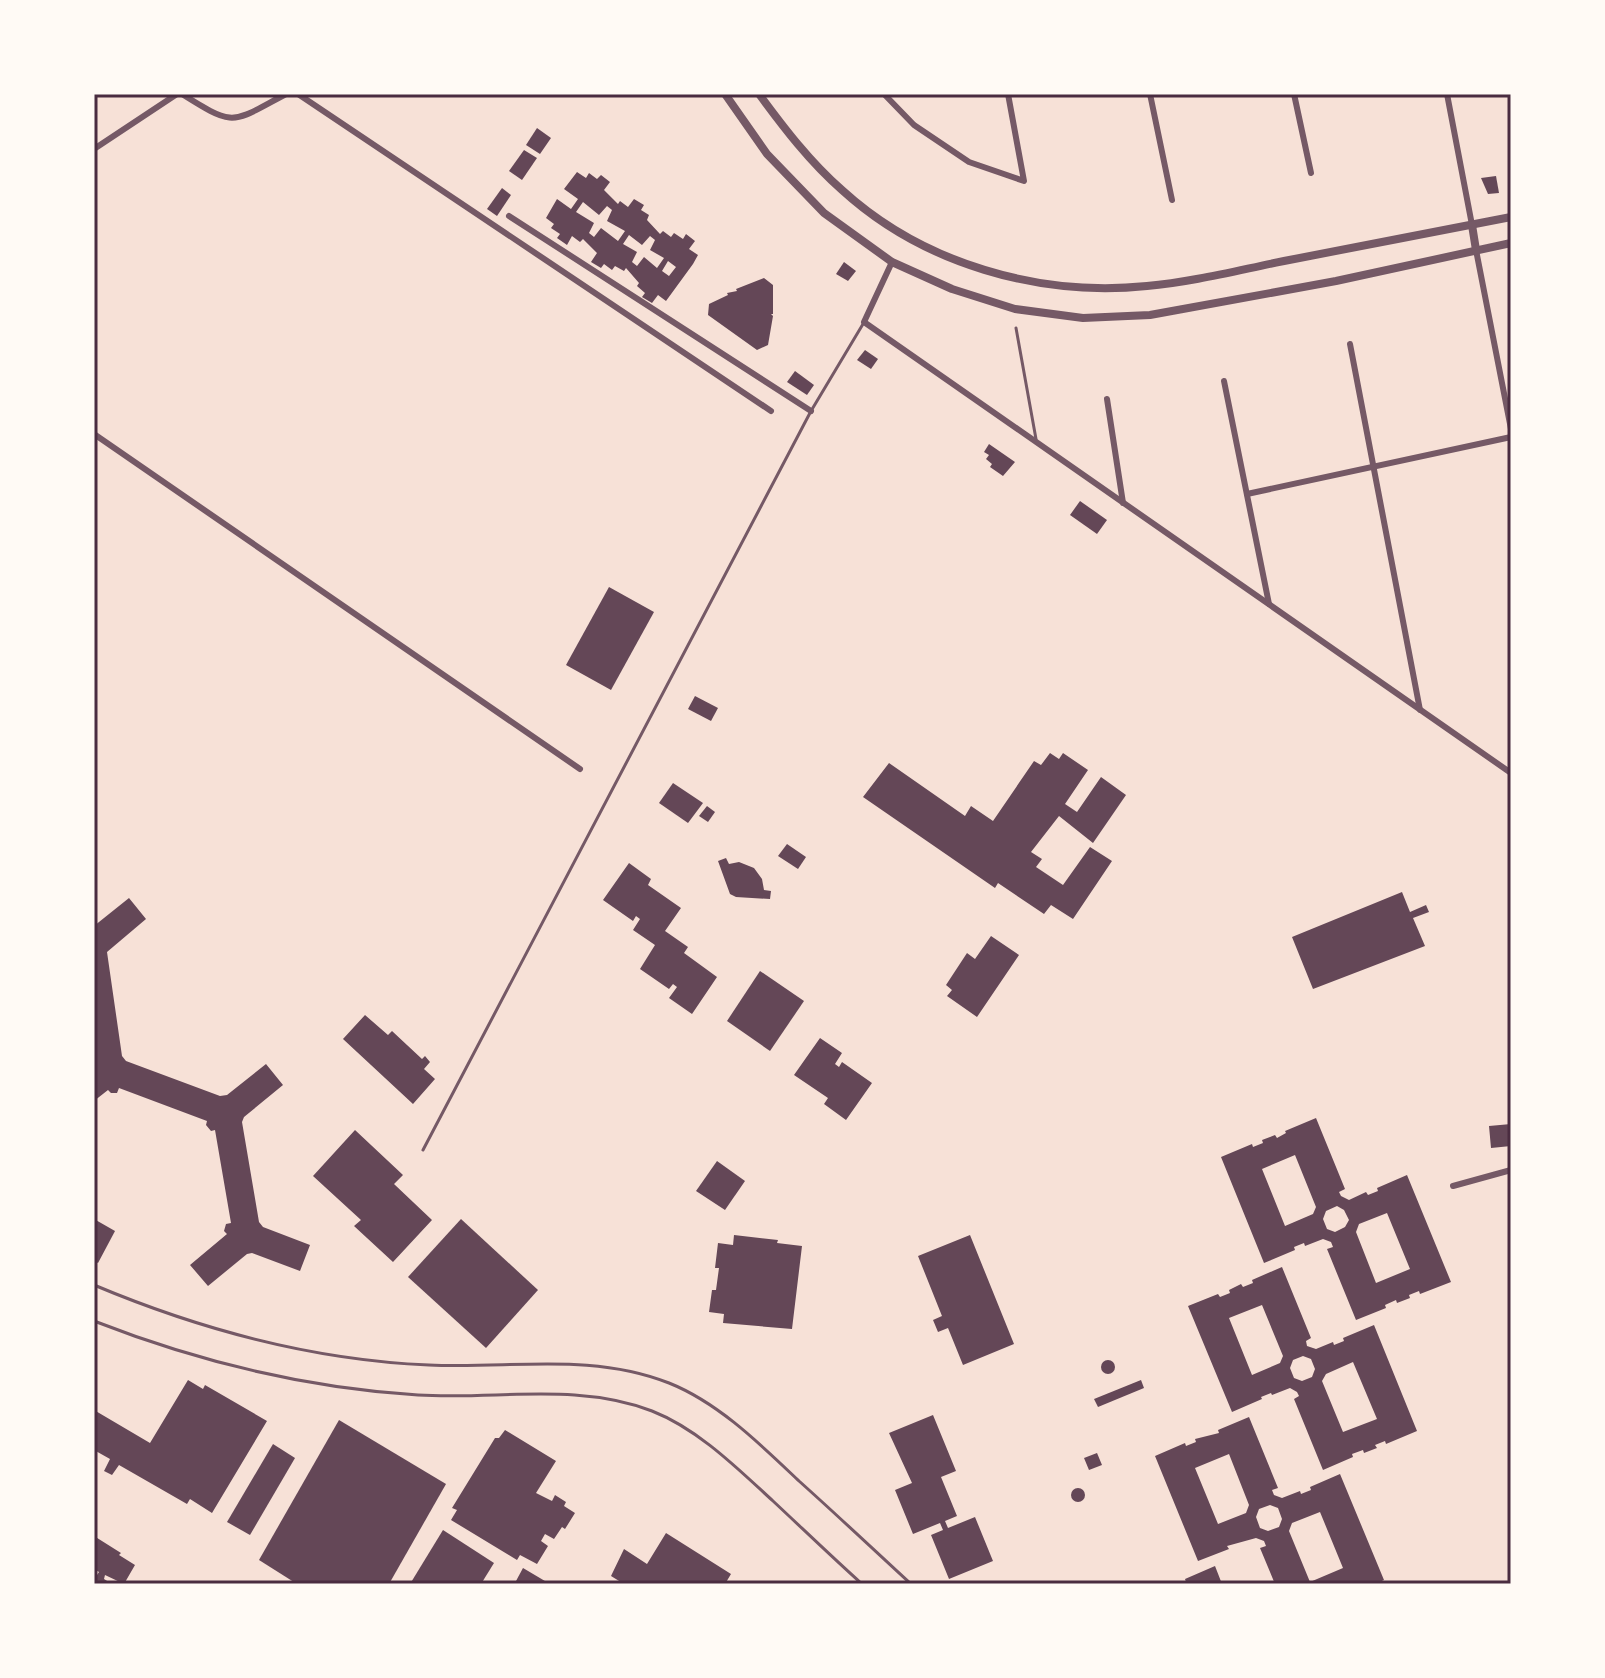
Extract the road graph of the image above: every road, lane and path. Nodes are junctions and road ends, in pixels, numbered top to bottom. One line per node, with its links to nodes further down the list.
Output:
1 (180, 94): 2 (street); 11 (street)
2 (286, 94)
3 (298, 94): 25 (street)
4 (725, 94): 19 (street)
5 (759, 94): 16 (street)
6 (884, 94): 7 (street)
7 (1008, 94)
8 (1150, 94): 13 (street)
9 (1294, 94): 12 (street)
10 (1447, 94): 16 (street)
11 (94, 149)
12 (1311, 173)
13 (1172, 200)
14 (509, 216): 26 (street)
15 (1511, 217): 16 (street)
16 (1472, 225): 18 (street)
17 (1511, 243): 18 (street)
18 (1476, 250): 19 (street); 27 (street)
19 (892, 262): 20 (street)
20 (864, 322): 26 (lane); 30 (street)
21 (1016, 328): 30 (lane)
22 (1350, 344): 31 (street)
23 (1224, 381): 32 (street)
24 (1107, 399): 33 (street)
25 (771, 411)
26 (811, 411): 38 (lane)
27 (1511, 429)
28 (94, 434): 36 (street)
29 (1511, 437): 31 (street)
30 (1037, 443): 33 (street)
31 (1374, 467): 32 (street); 35 (street)
32 (1247, 494): 34 (street)
33 (1123, 503): 34 (street)
34 (1269, 604): 35 (street)
35 (1420, 710): 37 (street)
36 (580, 769)
37 (1511, 773)
38 (423, 1150)
39 (1511, 1170): 40 (street)
40 (1453, 1186)
41 (94, 1285): 44 (lane)
42 (94, 1321): 43 (lane)
43 (862, 1584)
44 (911, 1584)

